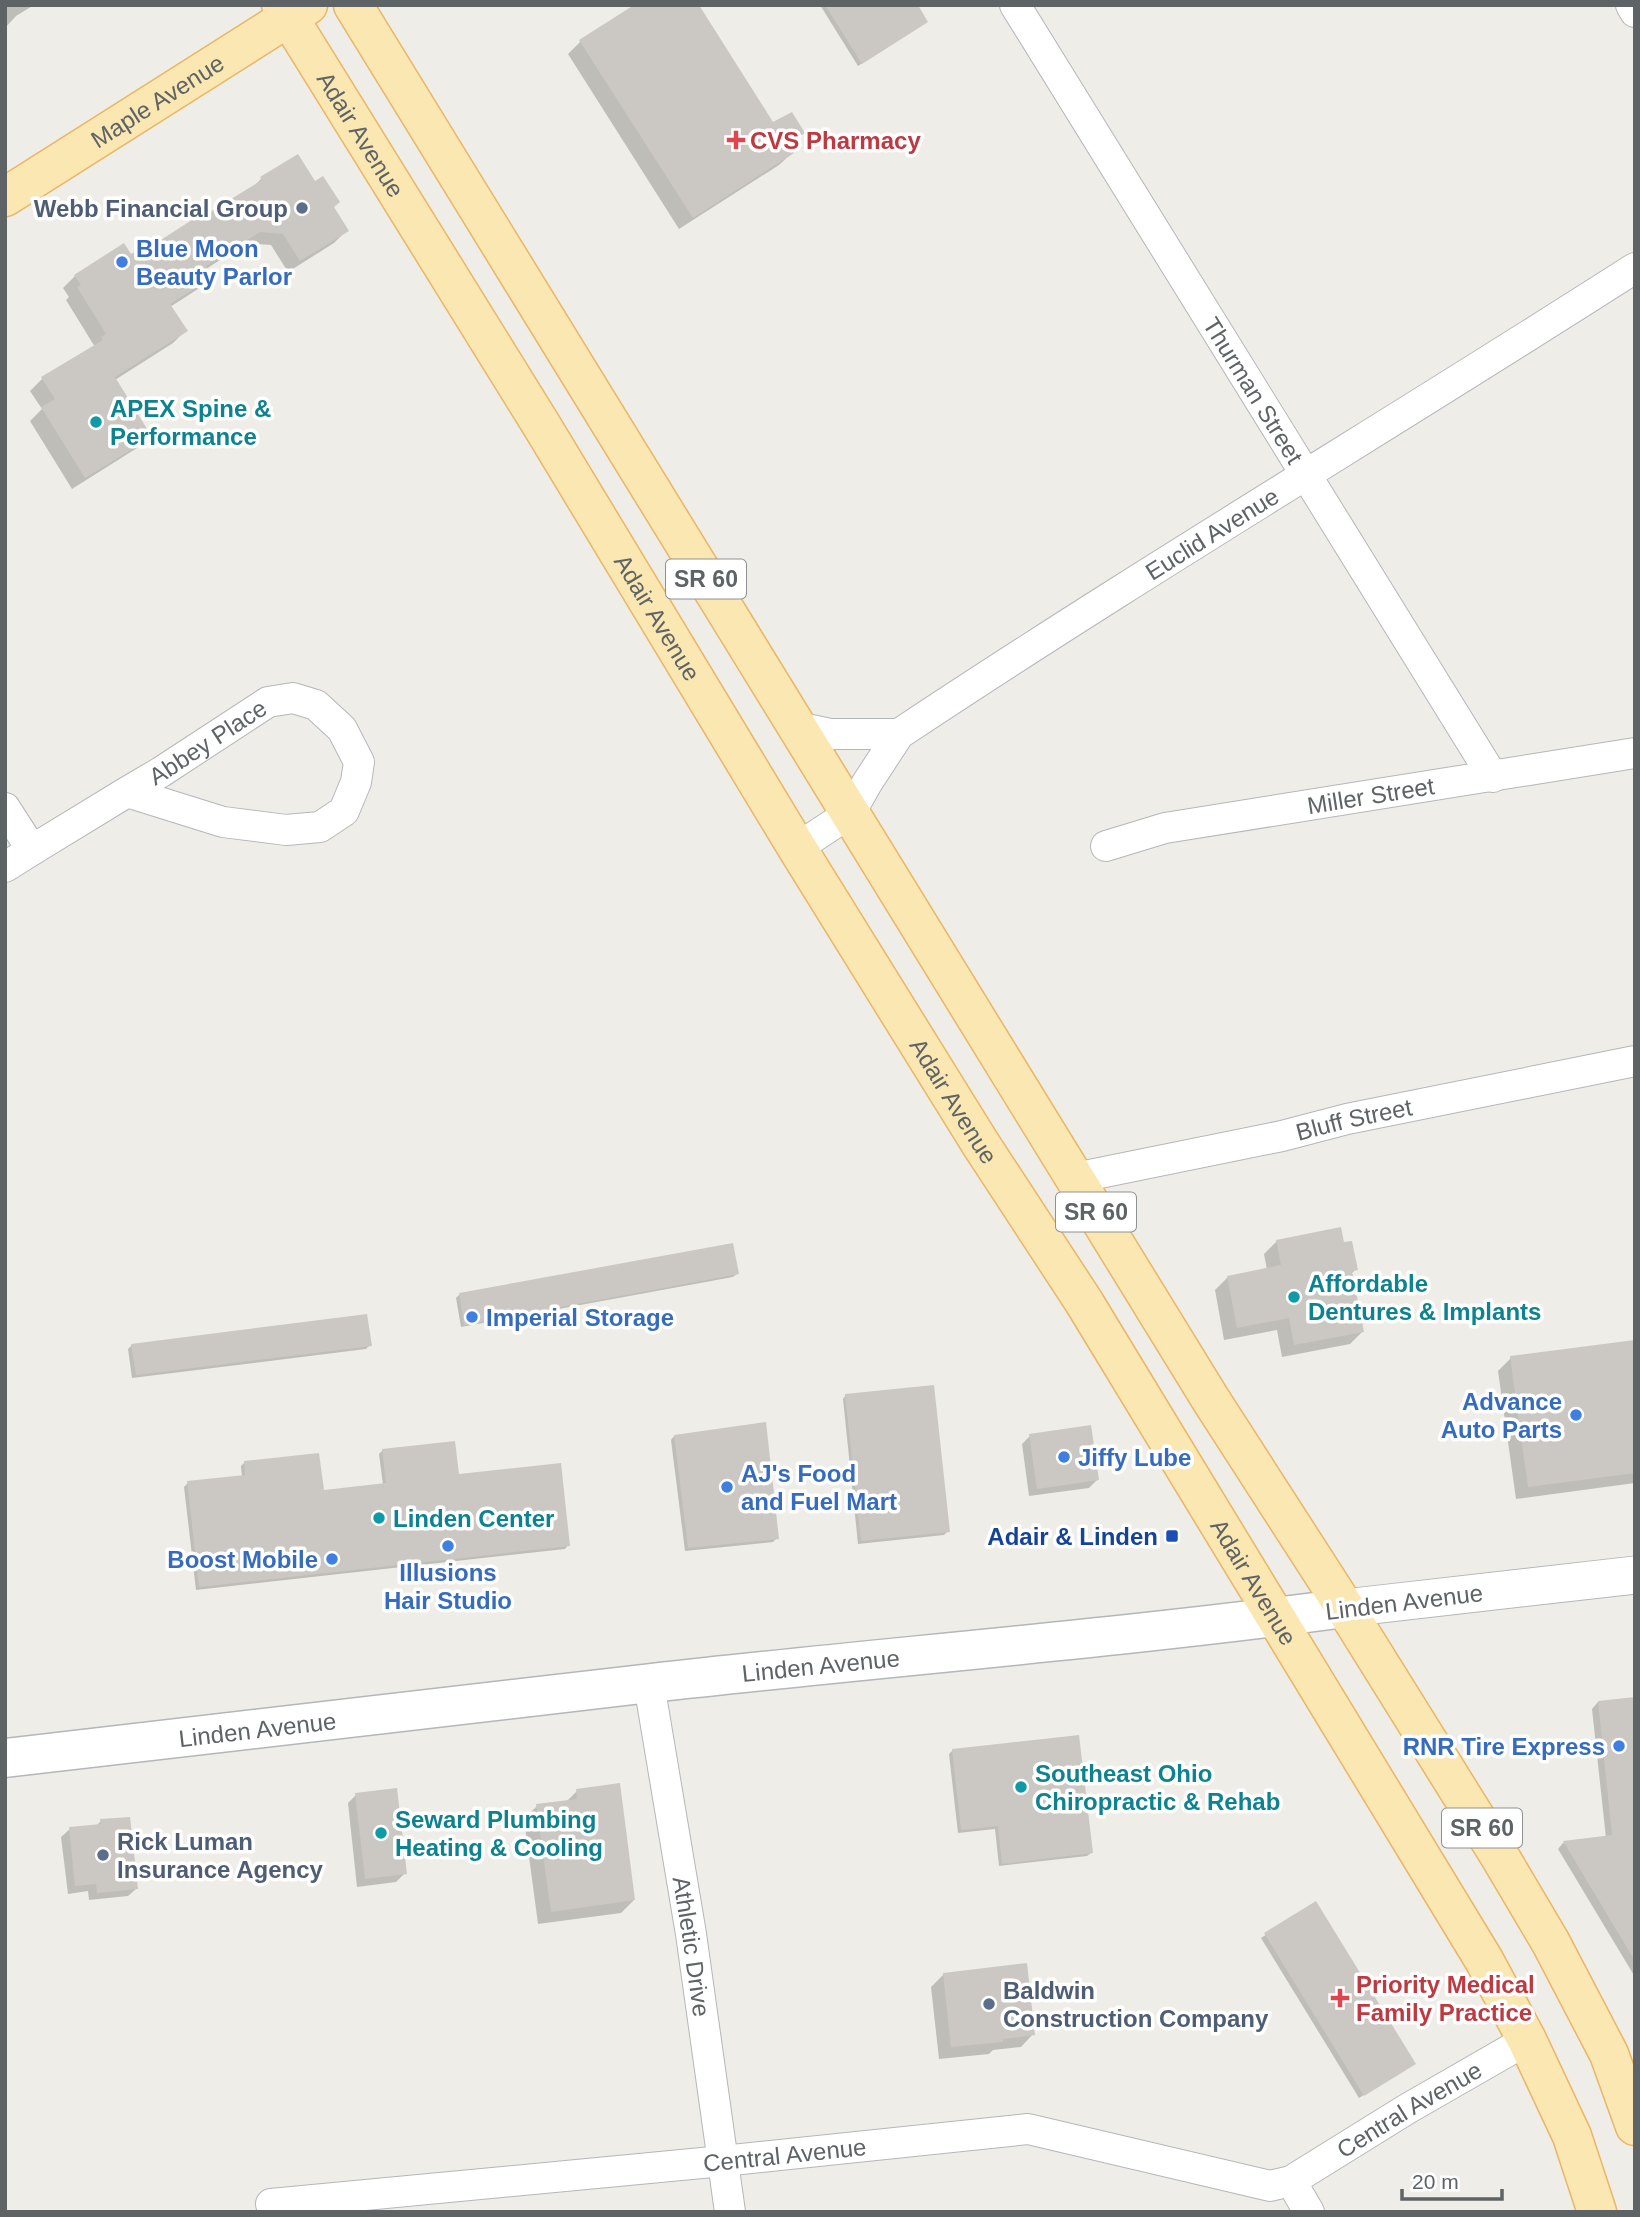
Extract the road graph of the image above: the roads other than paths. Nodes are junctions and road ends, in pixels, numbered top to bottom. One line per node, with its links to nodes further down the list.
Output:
1 (353, 5): 9 (main road, SR 60)
2 (1016, 5): 8 (street, Thurman Street)
3 (1631, 5): 5 (street)
4 (293, 9): 6 (main road, Maple Avenue); 17 (main road, Adair Avenue / SR 60)
5 (1635, 12)
6 (5, 197)
7 (1635, 268): 8 (street, Euclid Avenue)
8 (1306, 474): 10 (street, Euclid Avenue); 12 (street, Thurman Street)
9 (797, 727): 10 (street); 15 (main road, SR 60)
10 (899, 733): 15 (street, Euclid Avenue)
11 (1635, 753): 12 (street, Miller Street)
12 (1493, 777): 16 (street, Miller Street)
13 (127, 792): 13 (street, Abbey Place); 18 (street, Abbey Place)
14 (5, 808): 18 (street)
15 (850, 813): 17 (street, Euclid Avenue); 21 (main road, SR 60)
16 (1106, 846)
17 (797, 848): 24 (main road, Adair Avenue / SR 60)
18 (32, 850): 19 (street, Abbey Place)
19 (5, 867)
20 (1635, 1060): 21 (street, Bluff Street)
21 (1075, 1178): 23 (main road, SR 60)
22 (1635, 1575): 23 (street, Linden Avenue)
23 (1345, 1608): 24 (main road, Linden Avenue); 28 (main road, SR 60)
24 (1277, 1618): 25 (main road, Linden Avenue); 27 (main road, Adair Avenue / SR 60)
25 (649, 1684): 26 (main road, Linden Avenue); 30 (street, Athletic Drive)
26 (5, 1758)
27 (1527, 2040): 31 (street, Central Avenue); 35 (main road, Adair Avenue / SR 60)
28 (1622, 2053): 29 (main road, SR 60)
29 (1635, 2126)
30 (723, 2161): 31 (street, Central Avenue); 32 (street, Central Avenue); 33 (street, Athletic Drive)
31 (1291, 2181): 34 (street)
32 (271, 2204)
33 (730, 2212)
34 (1309, 2212)
35 (1597, 2212)

